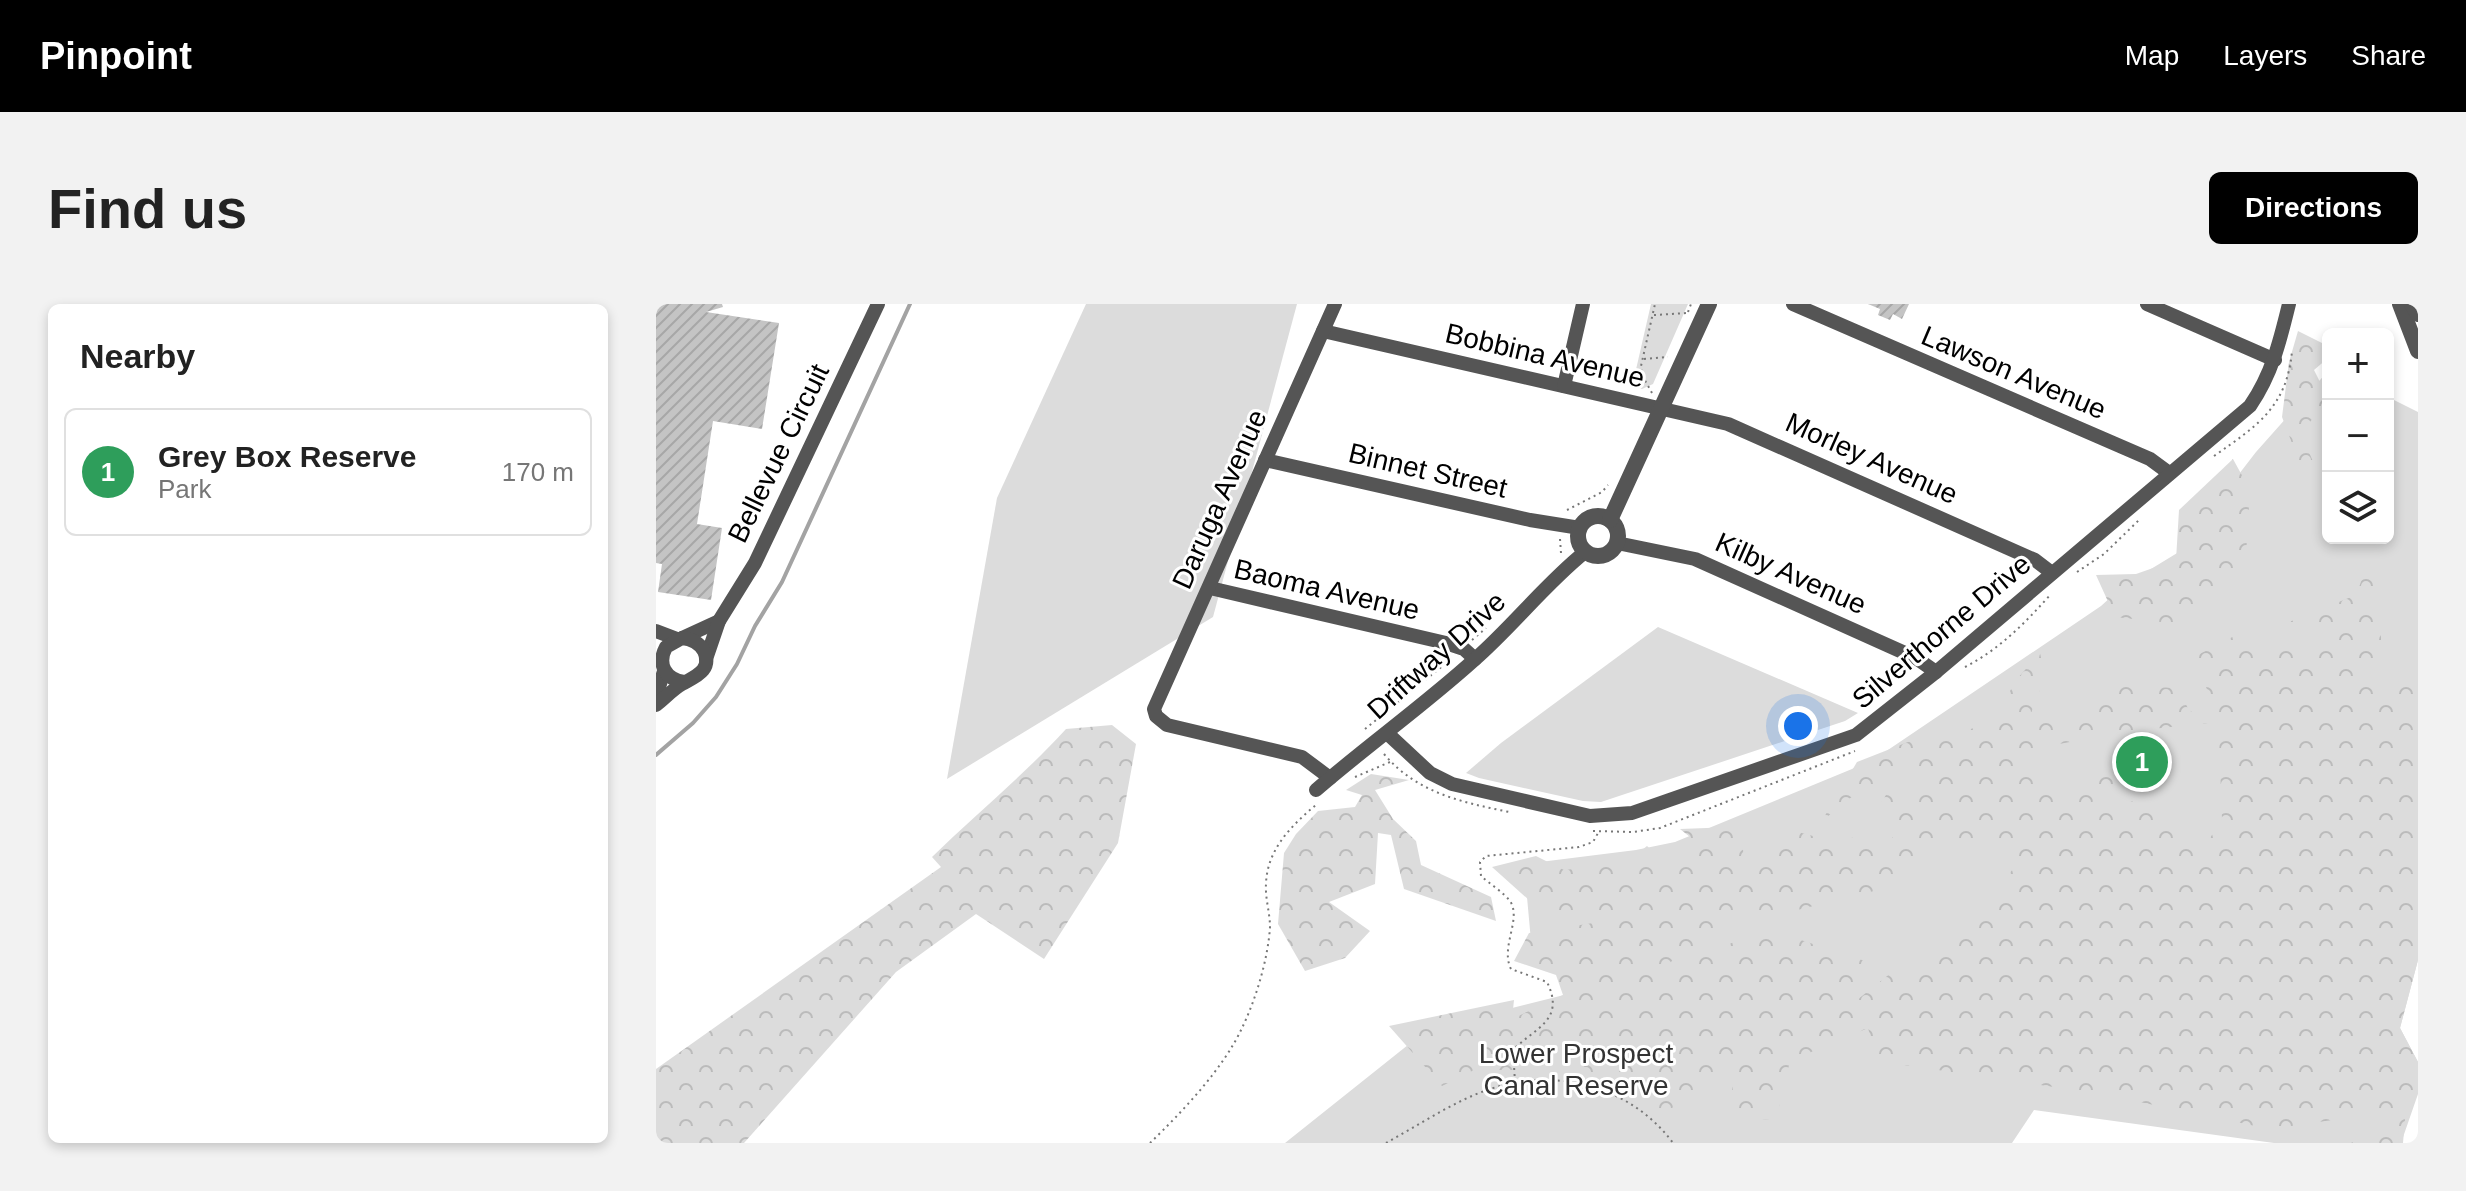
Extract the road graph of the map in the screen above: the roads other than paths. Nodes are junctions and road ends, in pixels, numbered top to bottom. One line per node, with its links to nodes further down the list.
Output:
1 (878, 304): 24 (street, Bellevue Circuit)
2 (1335, 304): 11 (street, Daruga Avenue)
3 (1583, 304): 14 (street)
4 (1709, 304): 15 (street)
5 (1793, 304): 17 (street, Lawson Avenue)
6 (2147, 304): 13 (street)
7 (2289, 304): 13 (street, Silverthorne Drive)
8 (2400, 304): 12 (street)
9 (2412, 304): 10 (street)
10 (2418, 314)
11 (1323, 331): 14 (street, Bobbina Avenue); 16 (street, Daruga Avenue)
12 (2418, 351)
13 (2275, 360): 17 (street, Silverthorne Drive)
14 (1564, 386): 15 (street, Bobbina Avenue)
15 (1658, 401): 18 (street); 22 (street, Morley Avenue)
16 (1265, 460): 19 (street, Binnet Street); 23 (street, Daruga Avenue)
17 (2169, 473): 22 (street, Silverthorne Drive)
18 (1610, 520): 19 (street); 20 (street)
19 (1580, 528): 21 (street)
20 (1617, 543): 21 (street); 30 (street, Kilby Avenue)
21 (1585, 552): 28 (street, Driftway Drive)
22 (2052, 573): 30 (street, Silverthorne Drive)
23 (1210, 588): 28 (street, Baoma Avenue); 35 (street, Daruga Avenue)
24 (719, 621): 26 (street); 27 (street, Bellevue Circuit)
25 (656, 631): 26 (street)
26 (679, 639): 27 (street); 29 (street)
27 (706, 659): 31 (street)
28 (1475, 659): 34 (street, Driftway Drive)
29 (661, 666): 31 (street); 32 (street)
30 (1936, 672): 34 (street, Silverthorne Drive)
31 (684, 682): 33 (street)
32 (656, 697)
33 (656, 705)
34 (1388, 734): 35 (street, Driftway Drive)
35 (1330, 778): 36 (street, Driftway Drive)
36 (1318, 796)

